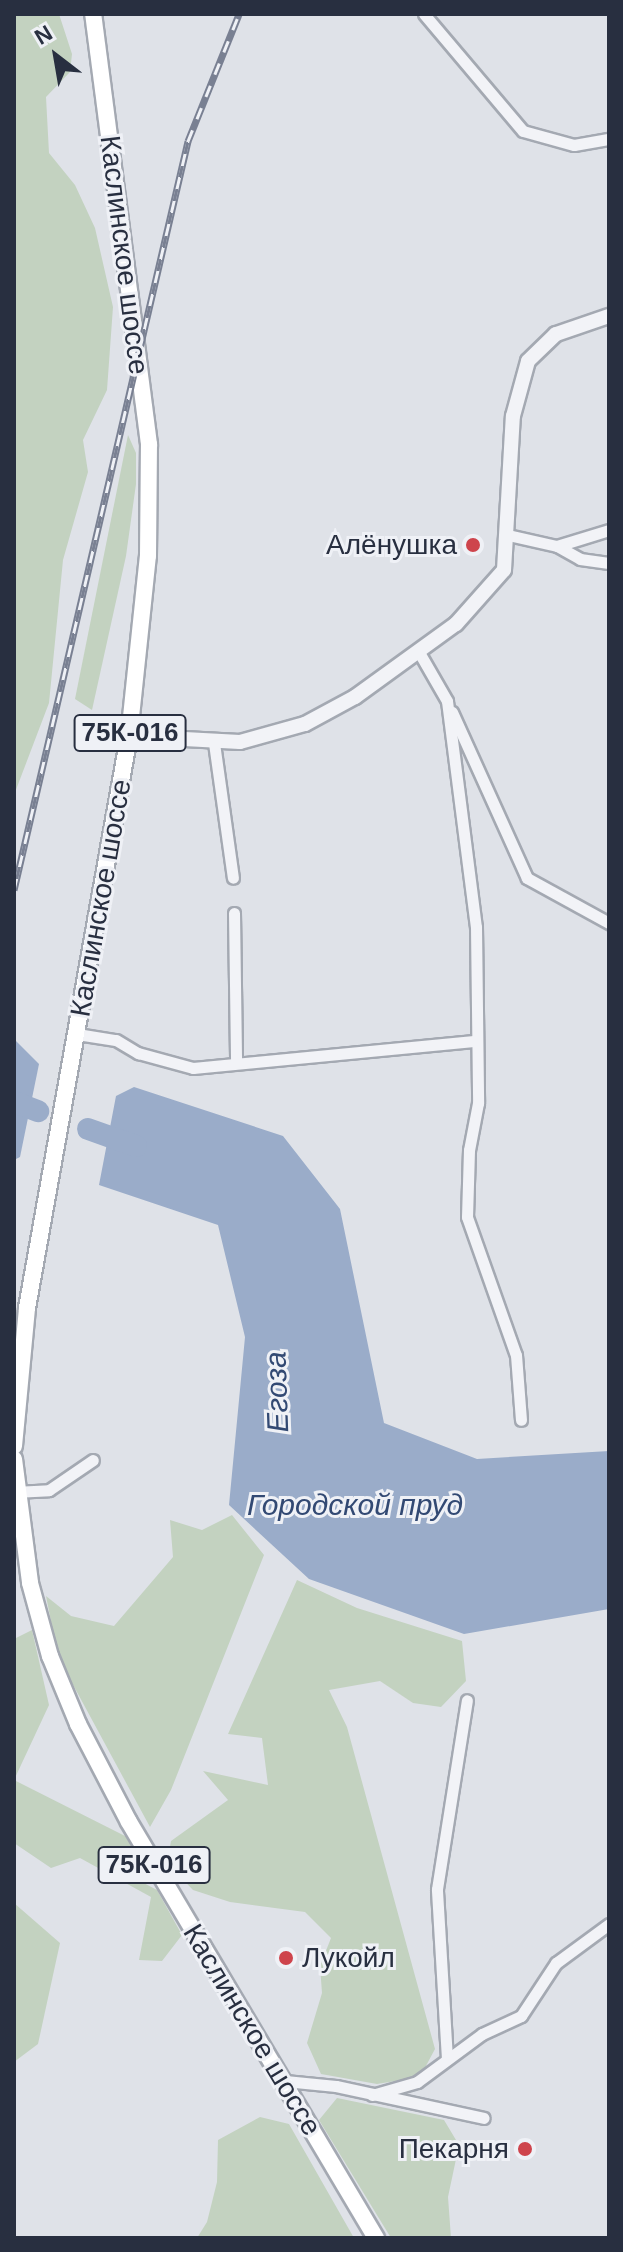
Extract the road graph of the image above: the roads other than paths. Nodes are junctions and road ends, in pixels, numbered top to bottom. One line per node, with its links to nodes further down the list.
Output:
1 (93, 14): 11 (main road, Каслинское шоссе / 75К-016)
2 (424, 14): 3 (street)
3 (609, 139)
4 (609, 316): 6 (street)
5 (609, 530): 7 (street)
6 (508, 535): 7 (street); 9 (street)
7 (557, 546): 8 (street)
8 (609, 563)
9 (420, 654): 10 (street); 12 (street)
10 (447, 701): 15 (street); 17 (street)
11 (129, 736): 12 (street); 16 (main road, Каслинское шоссе / 75К-016)
12 (214, 743): 13 (street)
13 (233, 878)
14 (234, 913): 18 (street)
15 (609, 923)
16 (77, 1034): 18 (street); 20 (main road, Каслинское шоссе / 75К-016)
17 (474, 1041): 18 (street); 19 (street)
18 (236, 1063)
19 (521, 1420)
20 (14, 1446)
21 (14, 1459): 23 (main road, Каслинское шоссе / 75К-016)
22 (93, 1460): 23 (street)
23 (15, 1492): 27 (main road, Каслинское шоссе / 75К-016)
24 (467, 1700): 26 (street)
25 (609, 1924): 26 (street)
26 (447, 2059): 28 (street)
27 (285, 2081): 28 (street); 30 (main road, Каслинское шоссе / 75К-016)
28 (372, 2095): 29 (street)
29 (484, 2118)
30 (376, 2238)

